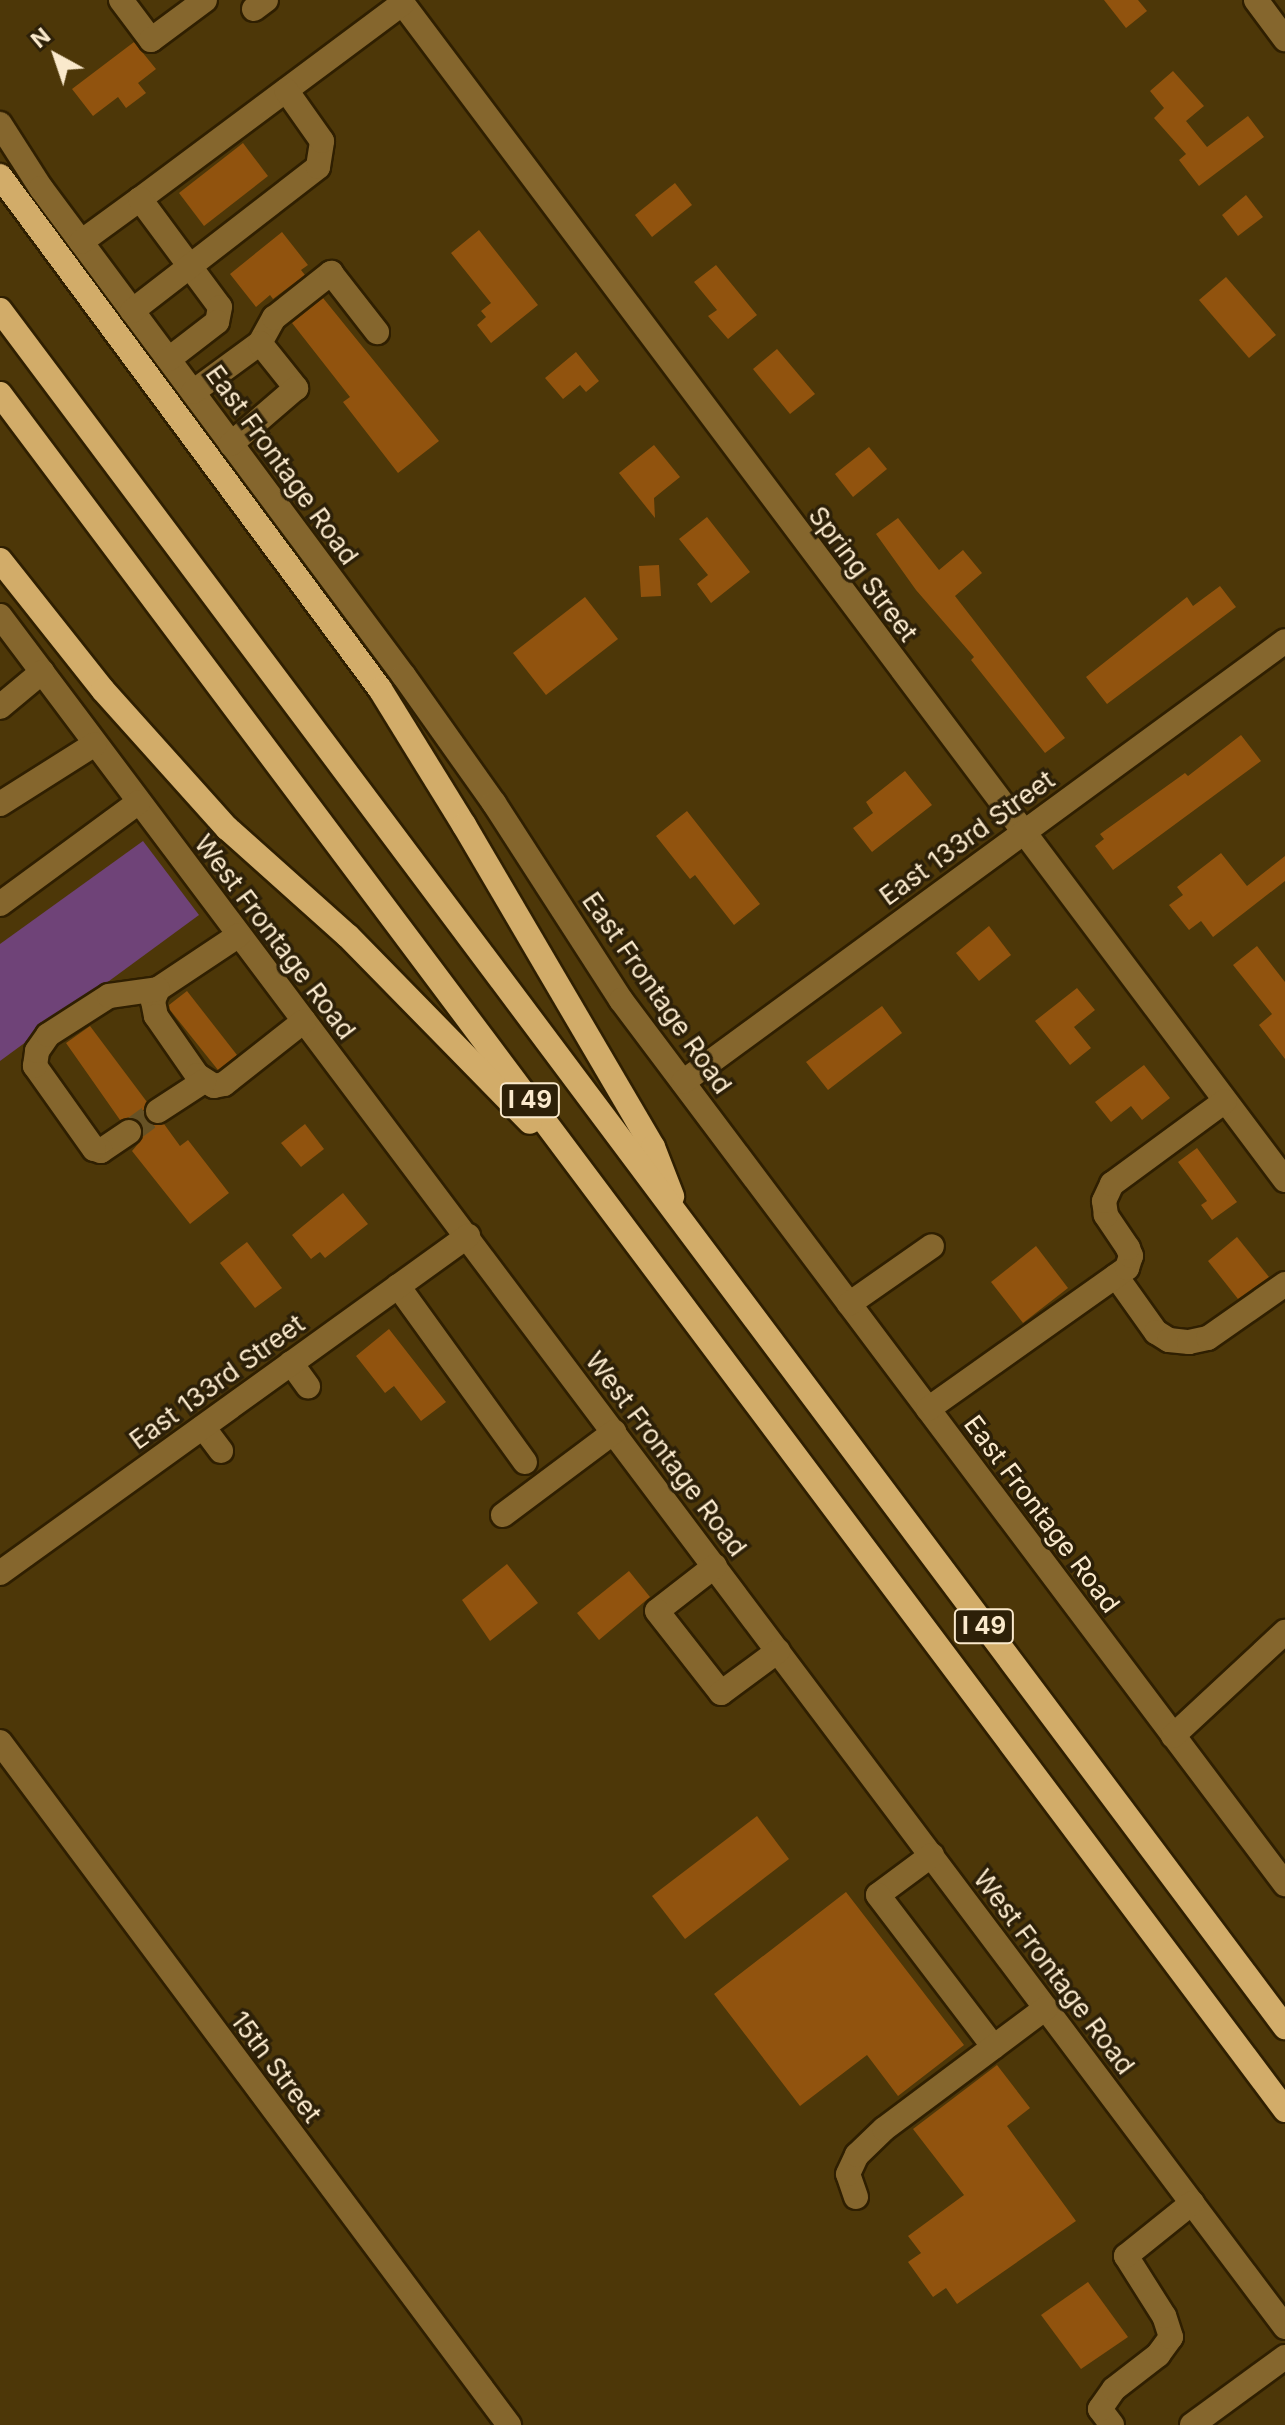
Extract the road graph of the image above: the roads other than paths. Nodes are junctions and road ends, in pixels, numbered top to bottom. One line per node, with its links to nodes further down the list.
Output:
1 (121, 0): 2 (street)
2 (205, 0)
3 (1256, 0): 5 (street)
4 (401, 2): 6 (street); 29 (street, Spring Street)
5 (1285, 39)
6 (286, 90): 9 (street); 11 (street)
7 (0, 124): 10 (street, East Frontage Road)
8 (0, 176): 41 (highway)
9 (140, 199): 10 (street); 11 (street)
10 (81, 242): 13 (street, East Frontage Road)
11 (190, 266): 13 (street); 16 (street)
12 (0, 310): 41 (highway, I 49)
13 (132, 311): 16 (street, East Frontage Road)
14 (377, 332): 15 (street)
15 (260, 343): 17 (street); 19 (street)
16 (169, 359): 17 (street, East Frontage Road)
17 (193, 392): 19 (street, East Frontage Road)
18 (0, 394): 40 (highway, I 49)
19 (231, 444): 35 (street, East Frontage Road)
20 (0, 560): 40 (highway)
21 (0, 616): 23 (street, West Frontage Road)
22 (1285, 641): 29 (street, East 133rd Street)
23 (42, 672): 24 (street); 26 (street, West Frontage Road)
24 (0, 708): 25 (street)
25 (0, 726)
26 (95, 744): 27 (street, West Frontage Road); 28 (street)
27 (139, 802): 30 (street); 31 (street, West Frontage Road)
28 (0, 804)
29 (1021, 832): 35 (street, East 133rd Street); 36 (street, Spring Street)
30 (0, 904)
31 (239, 935): 32 (street); 33 (street, West Frontage Road)
32 (158, 989): 34 (street); 38 (street)
33 (304, 1021): 34 (street); 42 (street, West Frontage Road)
34 (204, 1081): 37 (street)
35 (683, 1082): 47 (street, East Frontage Road)
36 (1225, 1101): 39 (street, Spring Street); 44 (street)
37 (158, 1111)
38 (129, 1132)
39 (1285, 1180)
40 (601, 1194): 67 (highway, I 49)
41 (683, 1224): 65 (highway, I 49)
42 (468, 1236): 46 (street, East 133rd Street); 52 (street, West Frontage Road)
43 (932, 1246): 47 (street)
44 (1116, 1276): 45 (street); 50 (street)
45 (1285, 1284)
46 (398, 1286): 48 (street, East 133rd Street); 54 (street)
47 (849, 1304): 50 (street, East Frontage Road)
48 (291, 1363): 49 (street); 51 (street, East 133rd Street)
49 (308, 1386)
50 (928, 1409): 60 (street, East Frontage Road)
51 (203, 1427): 53 (street); 57 (street, East 133rd Street)
52 (614, 1432): 55 (street); 56 (street, West Frontage Road)
53 (221, 1451)
54 (525, 1462)
55 (503, 1515)
56 (715, 1566): 59 (street, West Frontage Road); 59 (street)
57 (0, 1573)
58 (1285, 1632): 60 (street)
59 (778, 1651): 62 (street, West Frontage Road)
60 (1173, 1736): 63 (street, East Frontage Road)
61 (0, 1742): 72 (street, 15th Street)
62 (932, 1855): 64 (street, West Frontage Road); 66 (street)
63 (1285, 1884)
64 (1046, 2008): 66 (street); 69 (street, West Frontage Road)
65 (1285, 2027)
66 (994, 2047): 68 (street)
67 (1285, 2110)
68 (856, 2197)
69 (1192, 2203): 70 (street, West Frontage Road); 73 (street)
70 (1285, 2327)
71 (1285, 2357): 74 (street)
72 (509, 2425)
73 (1112, 2425)
74 (1192, 2425)

